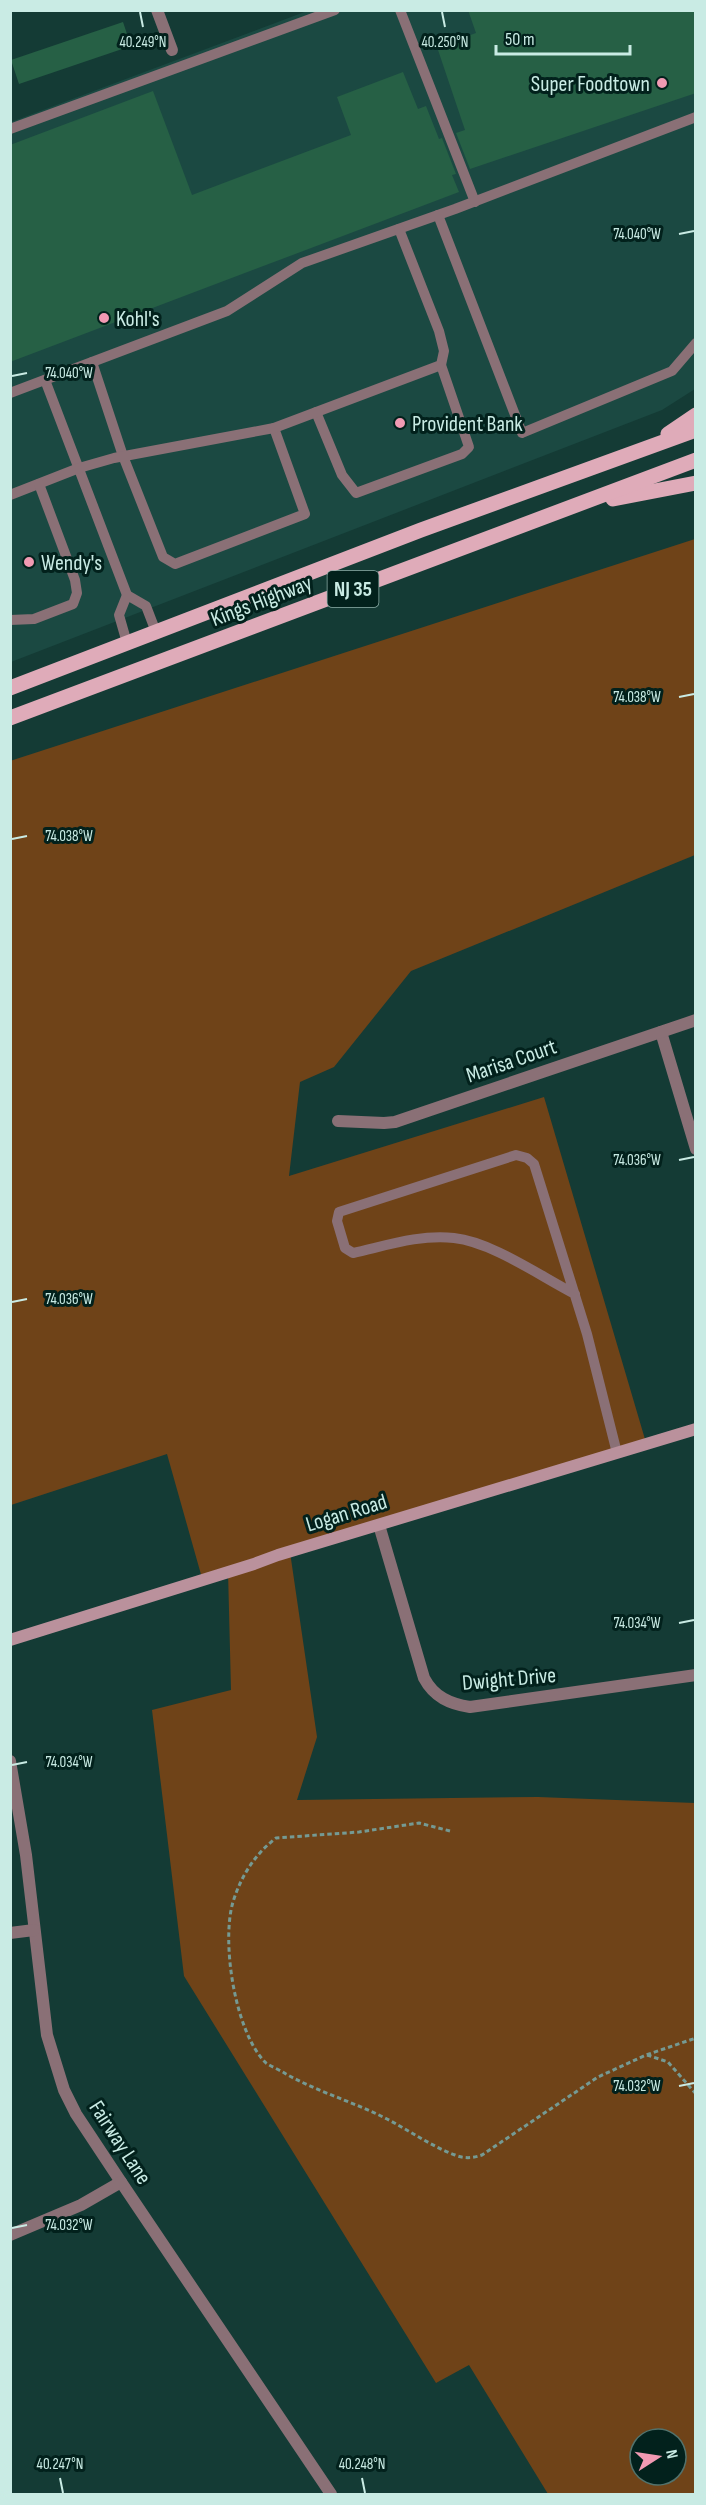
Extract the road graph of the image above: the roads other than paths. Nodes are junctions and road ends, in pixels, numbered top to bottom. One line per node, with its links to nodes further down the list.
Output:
1 (157, 10): 4 (street)
2 (335, 10): 6 (lane)
3 (400, 10): 7 (lane)
4 (172, 50)
5 (696, 117): 7 (lane)
6 (10, 129)
7 (475, 201): 8 (lane)
8 (438, 215): 9 (lane); 10 (lane)
9 (399, 229): 11 (lane); 12 (lane)
10 (696, 343)
11 (92, 362): 13 (lane); 20 (lane)
12 (441, 365): 15 (lane); 15 (lane)
13 (45, 380): 14 (lane); 22 (lane)
14 (10, 393)
15 (316, 412): 17 (lane)
16 (696, 415): 19 (main road)
17 (274, 428): 20 (lane); 20 (lane)
18 (696, 430): 19 (main road, Kings Highway / NJ 35)
19 (650, 447): 29 (main road, Kings Highway / NJ 35)
20 (123, 456): 22 (lane)
21 (696, 460): 26 (main road, Kings Highway / NJ 35)
22 (79, 468): 24 (lane); 27 (lane)
23 (696, 483): 26 (main road)
24 (39, 484): 25 (lane); 28 (lane)
25 (10, 495)
26 (566, 508): 32 (main road, Kings Highway / NJ 35)
27 (127, 595): 29 (lane); 30 (lane)
28 (10, 620)
29 (156, 632): 30 (main road, Kings Highway / NJ 35)
30 (127, 643): 31 (main road, Kings Highway / NJ 35)
31 (10, 688)
32 (10, 718)
33 (696, 1020): 34 (street, Marisa Court)
34 (661, 1032): 35 (street, Marisa Court); 36 (street)
35 (338, 1121)
36 (696, 1149)
37 (575, 1294): 37 (lane); 39 (lane)
38 (696, 1429): 39 (street, Logan Road)
39 (617, 1453): 40 (street, Logan Road)
40 (379, 1525): 41 (street, Logan Road); 42 (street, Dwight Drive)
41 (10, 1640)
42 (696, 1675)
43 (10, 1761): 44 (street, Fairway Lane)
44 (34, 1930): 45 (street); 46 (street, Fairway Lane)
45 (10, 1933)
46 (121, 2182): 47 (street); 48 (street, Fairway Lane)
47 (10, 2235)
48 (331, 2494)

